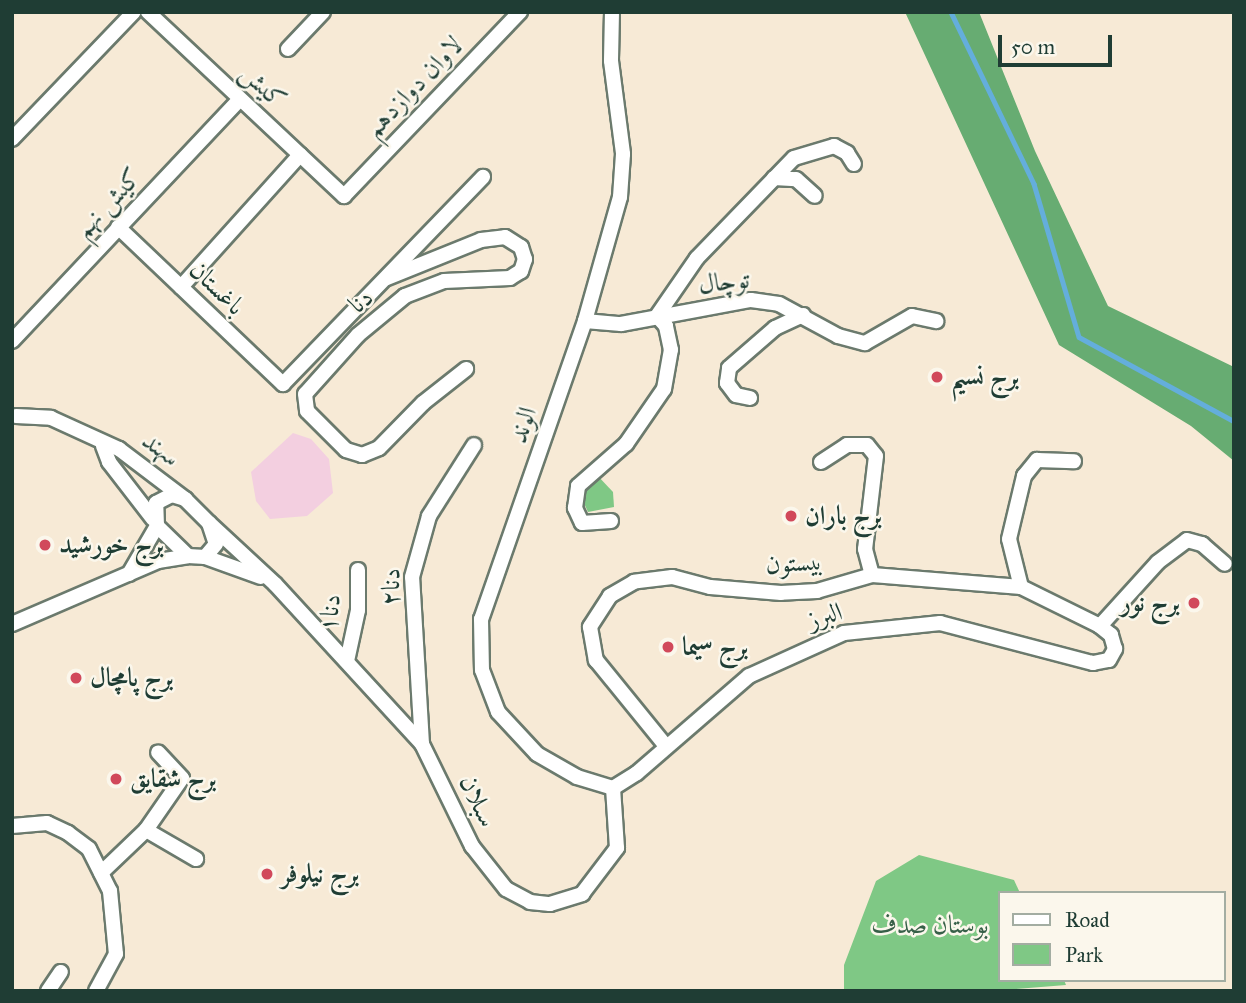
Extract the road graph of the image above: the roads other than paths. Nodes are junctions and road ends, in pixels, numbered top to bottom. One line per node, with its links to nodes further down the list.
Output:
1 (134, 12): 8 (street)
2 (148, 12): 7 (street, کیش)
3 (323, 12): 6 (street)
4 (520, 12): 14 (street, لاوان دوازدهم)
5 (612, 12): 20 (street, الوند)
6 (288, 49)
7 (240, 99): 9 (street, کیش); 15 (street, کیش نهم)
8 (12, 139)
9 (300, 155): 14 (street, کیش); 17 (street)
10 (854, 164): 12 (street)
11 (483, 177): 16 (street)
12 (774, 178): 13 (street); 19 (street)
13 (816, 196)
14 (344, 197)
15 (118, 227): 17 (street, باغستان); 22 (street, کیش نهم)
16 (387, 278): 17 (street, باغستان); 23 (street, دنا)
17 (181, 287)
18 (803, 315): 19 (street, توچال); 21 (street, توچال); 24 (street)
19 (656, 316): 20 (street, توچال); 31 (street)
20 (585, 321): 48 (street, الوند)
21 (936, 321)
22 (12, 341)
23 (466, 369)
24 (750, 398)
25 (14, 417): 27 (street, سهند)
26 (474, 445): 45 (street, دنا۲)
27 (103, 446): 30 (street, سهند); 32 (street, سهند)
28 (1074, 461): 41 (street)
29 (821, 462): 39 (street)
30 (186, 499): 32 (street); 33 (street, سهند)
31 (611, 521)
32 (155, 522): 34 (street, سهند); 38 (street)
33 (209, 523): 35 (street); 40 (street, سبلان)
34 (188, 556): 35 (street, سبلان); 38 (street)
35 (205, 557): 40 (street, سبلان)
36 (1225, 564): 43 (street)
37 (358, 570): 44 (street, دنا۱)
38 (128, 575): 42 (street)
39 (872, 575): 41 (street, بیستون); 46 (street, بیستون)
40 (275, 584): 44 (street, سبلان)
41 (1021, 587): 43 (street, بیستون)
42 (16, 617)
43 (1100, 626): 46 (street, البرز)
44 (347, 661): 45 (street, سبلان)
45 (422, 744): 48 (street, سبلان)
46 (666, 746): 48 (street, البرز)
47 (158, 752): 50 (street)
48 (613, 789)
49 (12, 826): 52 (street)
50 (146, 830): 51 (street); 52 (street)
51 (196, 859)
52 (101, 873): 55 (street)
53 (61, 972): 54 (street)
54 (48, 991)
55 (96, 991)

